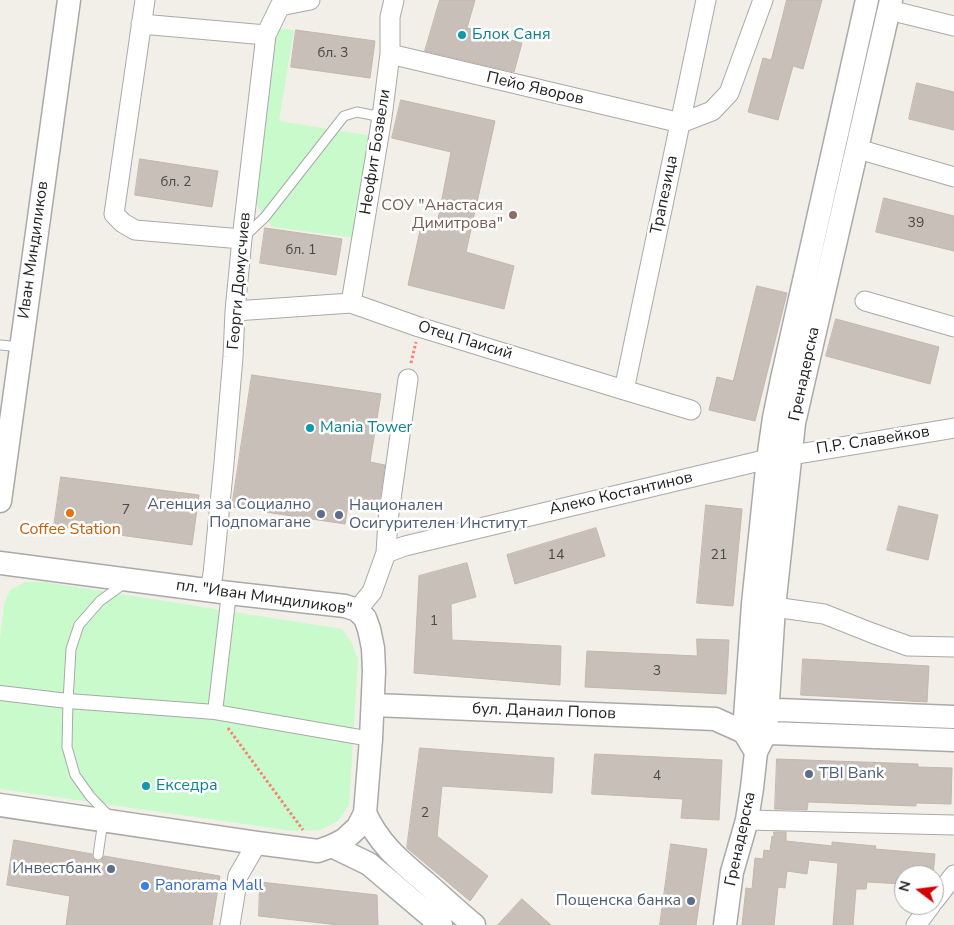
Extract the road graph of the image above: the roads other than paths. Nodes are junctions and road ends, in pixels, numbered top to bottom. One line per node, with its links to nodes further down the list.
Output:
1 (69, 0): 22 (street, Иван Миндиликов)
2 (145, 0): 9 (street)
3 (310, 0): 11 (street, Георги Домусчиев)
4 (394, 0): 12 (street, Неофит Бозвели)
5 (706, 0): 14 (street, Трапезица)
6 (763, 0): 14 (street)
7 (867, 0): 28 (street, Гренадерска)
8 (890, 5): 10 (street); 15 (street, Гренадерска)
9 (141, 24): 11 (street); 17 (street)
10 (954, 26)
11 (266, 35): 17 (street, Георги Домусчиев)
12 (390, 54): 13 (street, Неофит Бозвели); 14 (street, Пейо Яворов)
13 (382, 117): 17 (lane); 19 (street, Неофит Бозвели)
14 (681, 123): 24 (street, Трапезица)
15 (858, 149): 16 (street); 27 (street, Гренадерска)
16 (954, 177)
17 (242, 239): 20 (street, Георги Домусчиев)
18 (865, 301): 21 (street)
19 (351, 303): 20 (street, Отец Паисий); 24 (street, Отец Паисий)
20 (235, 311): 33 (street, Георги Домусчиев)
21 (954, 327)
22 (10, 346): 29 (street, Иван Миндиликов)
23 (408, 379): 30 (street)
24 (624, 390): 25 (street, Отец Паисий)
25 (691, 410)
26 (954, 428): 27 (street, П.Р. Славейков)
27 (791, 454): 28 (street, П.Р. Славейков); 34 (street, Гренадерска)
28 (768, 459): 30 (street, Алеко Костантинов); 40 (street, Гренадерска)
29 (0, 501)
30 (386, 553): 35 (street)
31 (0, 563): 32 (street, пл. "Иван Миндиликов")
32 (129, 580): 33 (street, пл. "Иван Миндиликов"); 38 (lane)
33 (219, 591): 35 (street, пл. "Иван Миндиликов"); 42 (street)
34 (774, 607): 36 (street); 41 (street, Гренадерска)
35 (358, 610): 39 (street, пл. "Иван Миндиликов")
36 (954, 647)
37 (0, 693): 38 (street)
38 (68, 701): 42 (street); 53 (lane)
39 (374, 704): 44 (street, бул. Данаил Попов); 47 (street, пл. "Иван Миндиликов")
40 (746, 708): 41 (street, бул. Данаил Попов); 44 (street, бул. Данаил Попов); 45 (street, Гренадерска)
41 (768, 710): 43 (street, бул. Данаил Попов); 46 (street, Гренадерска)
42 (215, 712): 47 (street)
43 (954, 717)
44 (715, 719): 45 (street, бул. Данаил Попов)
45 (744, 732): 46 (street, бул. Данаил Попов); 49 (street)
46 (766, 732): 48 (street, бул. Данаил Попов); 49 (street, Гренадерска)
47 (371, 740): 51 (street, пл. "Иван Миндиликов")
48 (954, 740)
49 (756, 752): 52 (street, Гренадерска)
50 (0, 805): 53 (street)
51 (365, 812): 56 (street, пл. "Иван Миндиликов"); 60 (street)
52 (747, 820): 54 (street); 63 (street, Гренадерска)
53 (110, 821): 55 (street); 57 (lane)
54 (954, 825)
55 (257, 843): 56 (street); 61 (street)
56 (325, 848): 60 (street)
57 (98, 855)
58 (954, 876): 59 (street)
59 (944, 888)
60 (438, 917): 62 (street)
61 (230, 925)
62 (474, 925)
63 (725, 925)

